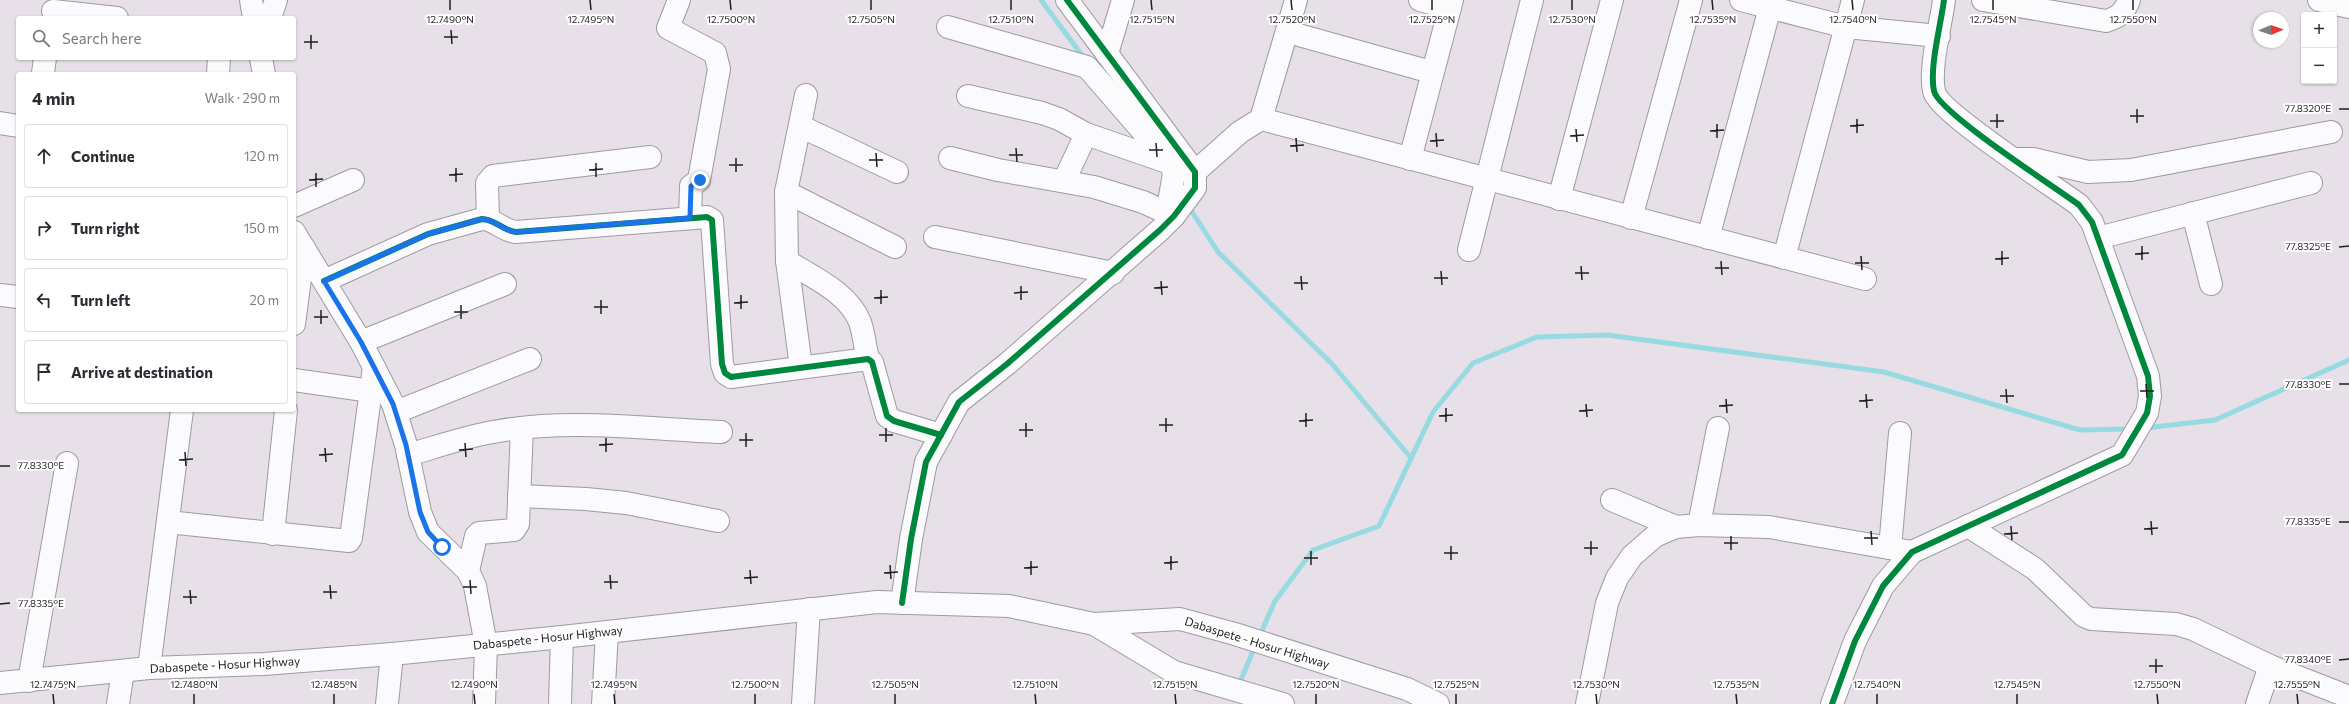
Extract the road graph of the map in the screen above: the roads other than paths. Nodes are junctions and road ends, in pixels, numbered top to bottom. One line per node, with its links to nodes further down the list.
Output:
1 (250, 0): 22 (main road)
2 (276, 0): 23 (main road)
3 (679, 0): 60 (main road)
4 (1067, 0): 28 (main road)
5 (1123, 0): 28 (main road)
6 (1420, 0): 18 (main road)
7 (1532, 0): 49 (main road)
8 (1612, 0): 55 (main road)
9 (1691, 0): 61 (main road)
10 (1741, 0): 17 (main road)
11 (1853, 0): 25 (main road)
12 (1944, 0): 27 (main road)
13 (1983, 0): 14 (main road)
14 (2129, 0)
15 (2319, 0): 19 (main road)
16 (1293, 3): 26 (main road)
17 (1771, 3): 25 (main road); 64 (main road)
18 (1451, 4): 33 (main road)
19 (2349, 7)
20 (53, 10): 21 (main road)
21 (101, 16)
22 (254, 16)
23 (271, 16)
24 (948, 27): 46 (main road)
25 (1846, 27): 27 (main road); 69 (main road)
26 (1288, 32): 33 (main road); 36 (main road)
27 (1939, 36): 45 (main road)
28 (1107, 54): 51 (main road)
29 (219, 60): 31 (main road)
30 (261, 60): 32 (main road)
31 (218, 72)
32 (264, 72)
33 (1431, 72): 44 (main road)
34 (806, 95): 39 (main road)
35 (968, 96): 41 (main road)
36 (1261, 119): 44 (main road); 51 (main road)
37 (0, 123): 38 (main road)
38 (16, 126)
39 (800, 126): 47 (main road); 54 (main road)
40 (2331, 132): 48 (main road)
41 (1086, 134): 46 (main road); 52 (main road)
42 (650, 157): 62 (main road)
43 (950, 158): 52 (main road)
44 (1410, 159): 49 (main road)
45 (2014, 159): 48 (main road); 57 (main road)
46 (1171, 164): 59 (main road)
47 (897, 172)
48 (2088, 172): 57 (main road)
49 (1487, 179): 55 (main road); 68 (main road)
50 (353, 180): 56 (main road)
51 (1195, 180): 59 (main road)
52 (1064, 182): 59 (main road)
53 (2311, 183): 58 (main road)
54 (786, 192): 67 (main road); 70 (main road)
55 (1559, 199): 61 (main road)
56 (296, 205)
57 (2079, 205): 65 (main road)
58 (2193, 213): 65 (main road); 75 (main road)
59 (1172, 214): 71 (main road)
60 (690, 218): 62 (main road); 83 (main road)
61 (1631, 218): 64 (main road)
62 (488, 219): 73 (main road)
63 (935, 237): 71 (main road)
64 (1708, 238): 69 (main road)
65 (2098, 238): 101 (main road)
66 (299, 240): 73 (main road); 76 (main road)
67 (895, 247)
68 (1468, 250)
69 (1784, 258): 72 (main road)
70 (787, 261): 81 (main road); 83 (main road)
71 (1113, 273): 93 (main road)
72 (1865, 279)
73 (324, 281): 79 (main road)
74 (505, 284): 79 (main road)
75 (2211, 284)
76 (296, 290)
77 (0, 295): 78 (main road)
78 (16, 297)
79 (361, 342): 82 (main road)
80 (530, 359): 88 (main road)
81 (868, 359): 83 (main road); 93 (main road)
82 (374, 367): 85 (main road); 88 (main road)
83 (801, 367)
84 (296, 380): 85 (main road)
85 (370, 391): 103 (main road)
86 (182, 412): 99 (main road)
87 (286, 412): 103 (main road)
88 (396, 412): 94 (main road)
89 (522, 428): 91 (main road); 94 (main road); 96 (main road)
90 (1718, 428): 100 (main road)
91 (721, 432)
92 (1900, 433): 104 (main road)
93 (941, 435): 107 (main road)
94 (408, 455): 106 (main road)
95 (67, 463): 117 (main road)
96 (519, 496): 98 (main road); 106 (main road)
97 (1612, 500): 102 (main road)
98 (718, 521)
99 (168, 522): 103 (main road); 115 (main road)
100 (1699, 525): 102 (main road); 104 (main road)
101 (1968, 526): 105 (main road); 114 (main road)
102 (1676, 527): 128 (main road)
103 (273, 534)
104 (1890, 548): 105 (main road)
105 (1912, 552): 129 (main road)
106 (468, 571): 112 (main road)
107 (902, 603): 108 (main road, Dabaspete - Hosur Highway); 109 (main road, Dabaspete - Hosur Highway)
108 (809, 609): 110 (main road, Dabaspete - Hosur Highway); 125 (main road)
109 (1094, 624): 126 (main road, Dabaspete - Hosur Highway); 127 (main road, Dabaspete - Hosur Highway)
110 (607, 632): 111 (main road, Dabaspete - Hosur Highway); 124 (main road)
111 (562, 637): 112 (main road, Dabaspete - Hosur Highway); 123 (main road)
112 (486, 645): 113 (main road, Dabaspete - Hosur Highway); 122 (main road)
113 (392, 654): 115 (main road, Dabaspete - Hosur Highway); 121 (main road)
114 (2270, 666): 119 (main road); 130 (main road)
115 (149, 668): 116 (main road, Dabaspete - Hosur Highway)
116 (123, 671): 117 (main road, Dabaspete - Hosur Highway); 120 (main road)
117 (29, 681): 118 (main road, Dabaspete - Hosur Highway)
118 (0, 683)
119 (2349, 697)
120 (118, 704)
121 (387, 704)
122 (484, 704)
123 (560, 704)
124 (603, 704)
125 (803, 704)
126 (1284, 704)
127 (1438, 704)
128 (1587, 704)
129 (1832, 704)
130 (2257, 704)

